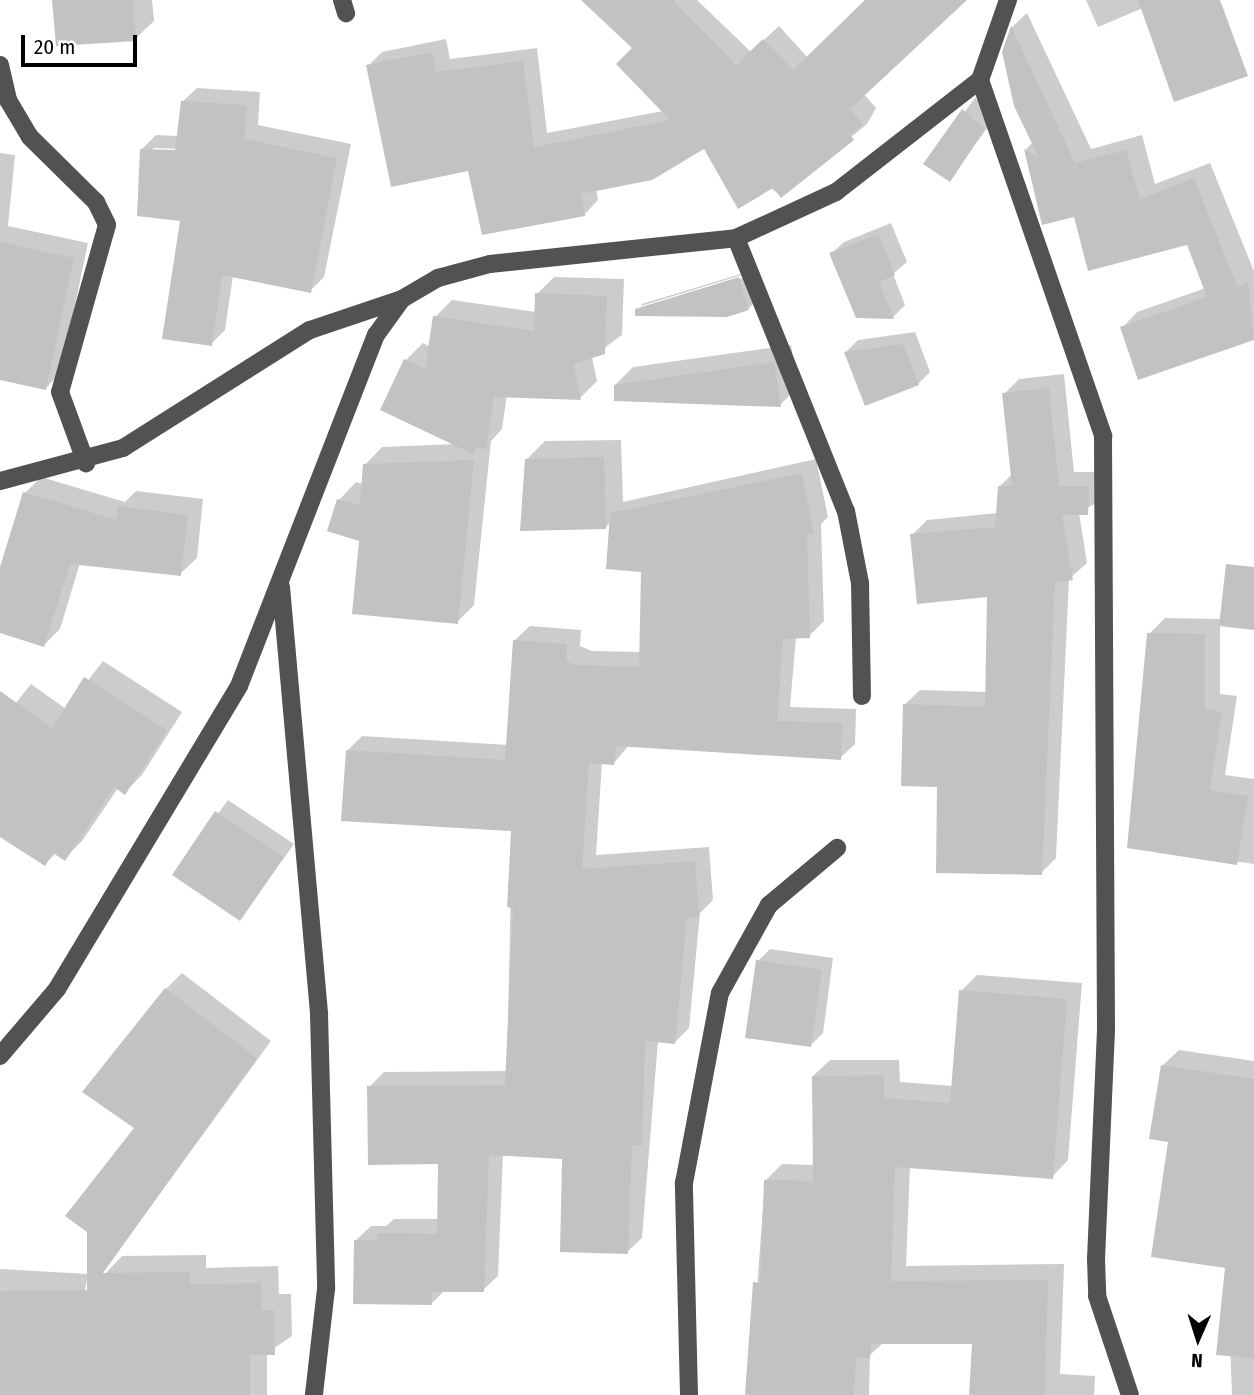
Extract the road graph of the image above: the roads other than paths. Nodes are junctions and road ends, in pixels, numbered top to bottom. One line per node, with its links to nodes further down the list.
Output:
1 (1008, 0): 3 (street)
2 (0, 65): 6 (street)
3 (980, 80): 4 (street); 15 (street)
4 (736, 238): 5 (street); 9 (street)
5 (402, 299): 6 (street); 8 (street)
6 (86, 463): 7 (street)
7 (0, 481)
8 (280, 583): 11 (street); 13 (street)
9 (862, 696)
10 (837, 848): 14 (street)
11 (7, 1038): 12 (street)
12 (0, 1056)
13 (314, 1395)
14 (689, 1395)
15 (1130, 1395)

